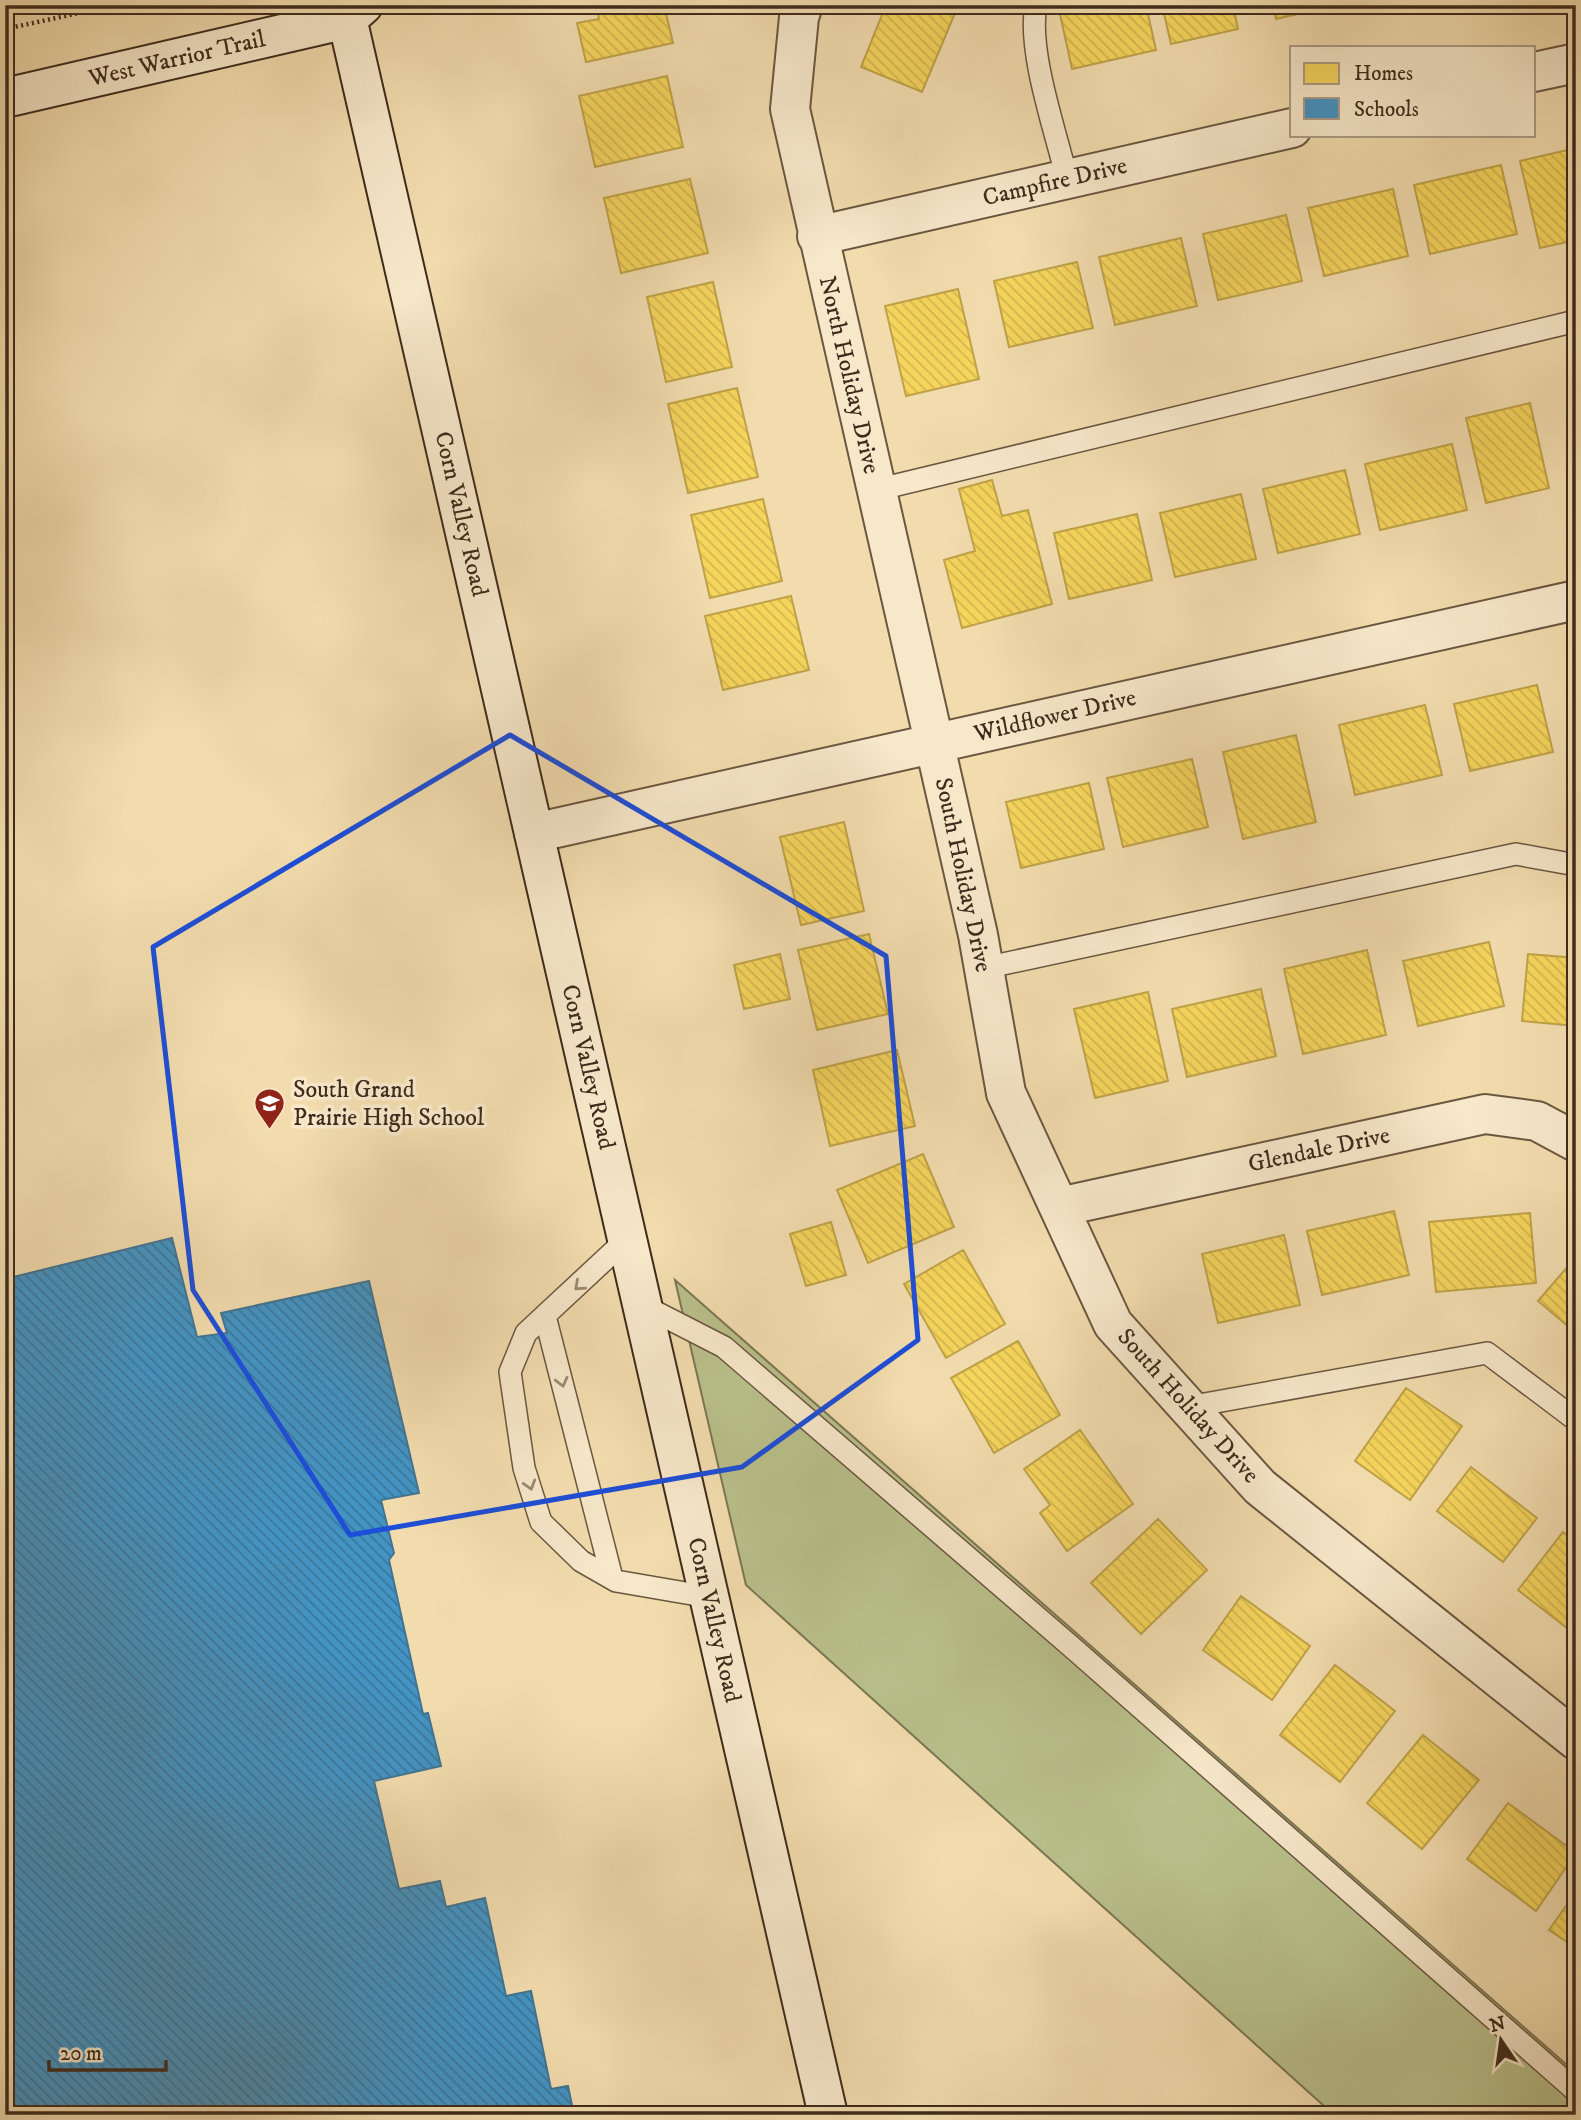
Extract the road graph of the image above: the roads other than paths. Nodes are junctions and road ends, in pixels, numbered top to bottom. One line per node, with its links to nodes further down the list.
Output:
1 (803, 5): 9 (street, North Holiday Drive)
2 (1036, 5): 8 (lane)
3 (351, 10): 6 (street, West Warrior Trail); 14 (street, Corn Valley Road)
4 (1576, 63): 5 (street)
5 (1536, 72)
6 (5, 98)
7 (1290, 128): 8 (street, Campfire Drive)
8 (1067, 179): 9 (street, Campfire Drive)
9 (817, 236): 11 (street, North Holiday Drive)
10 (1576, 321): 11 (lane)
11 (876, 490): 13 (street, North Holiday Drive)
12 (1576, 600): 13 (street, Wildflower Drive)
13 (934, 743): 14 (street, Wildflower Drive); 16 (street, South Holiday Drive)
14 (534, 833): 19 (street, Corn Valley Road)
15 (1576, 865): 16 (lane)
16 (984, 968): 18 (street, South Holiday Drive)
17 (1576, 1142): 18 (street, Glendale Drive)
18 (1059, 1207): 22 (street, South Holiday Drive)
19 (627, 1239): 20 (street, Corn Valley Road); 21 (lane, one-way to 21)
20 (642, 1305): 25 (street, Corn Valley Road); 27 (lane)
21 (545, 1316): 24 (lane, one-way to 24); 24 (lane, one-way to 24)
22 (1188, 1407): 23 (lane); 26 (street, South Holiday Drive)
23 (1576, 1420)
24 (612, 1578): 25 (lane)
25 (709, 1597): 28 (street, Corn Valley Road)
26 (1576, 1740)
27 (1576, 2091)
28 (828, 2115)

